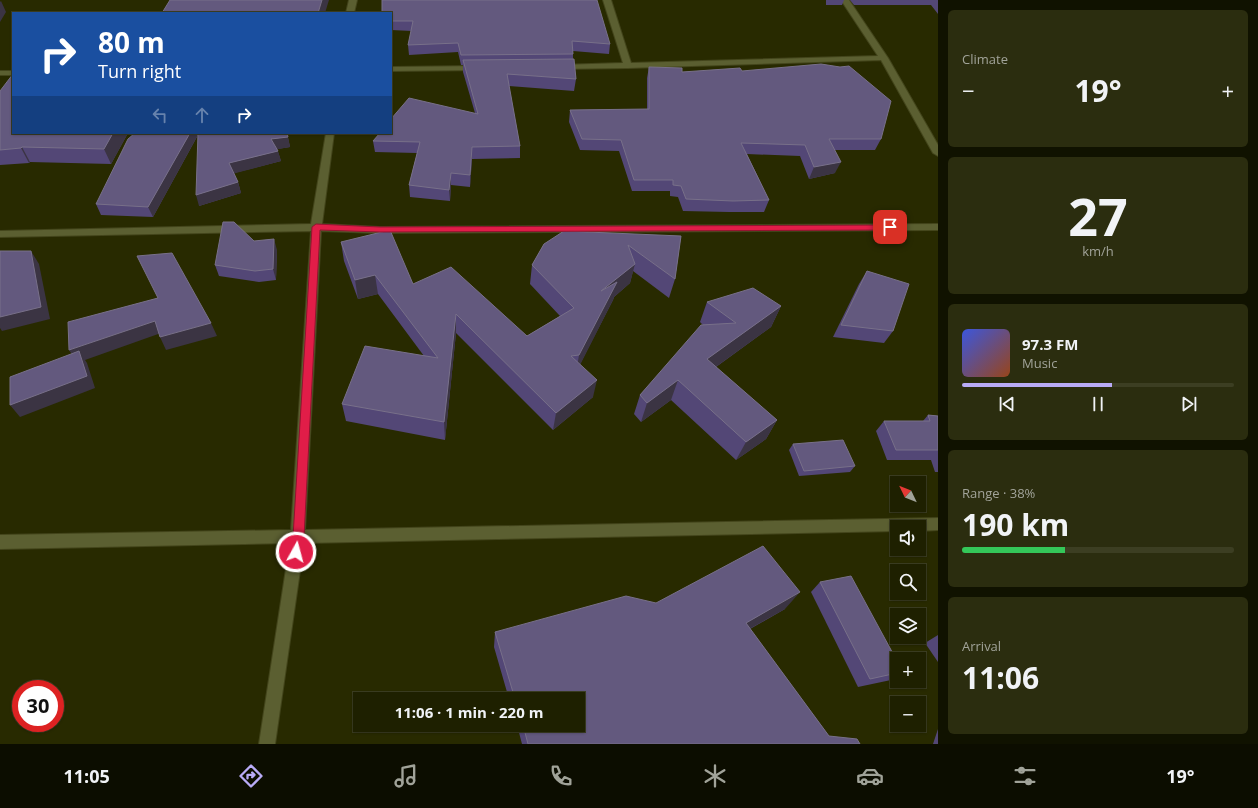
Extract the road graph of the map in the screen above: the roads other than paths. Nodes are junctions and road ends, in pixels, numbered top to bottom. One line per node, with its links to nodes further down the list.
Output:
1 (353, 0): 4 (street)
2 (607, 0): 6 (street)
3 (845, 0): 5 (street)
4 (350, 12)
5 (884, 58): 6 (street); 13 (street)
6 (628, 66): 7 (street)
7 (549, 67)
8 (486, 68): 9 (street)
9 (392, 69)
10 (0, 73): 11 (street)
11 (12, 73)
12 (330, 134): 14 (street)
13 (938, 153)
14 (316, 227): 15 (street); 16 (street); 18 (street)
15 (938, 227)
16 (0, 234)
17 (938, 524): 18 (street)
18 (298, 537): 19 (street); 20 (street)
19 (0, 542)
20 (267, 744)

